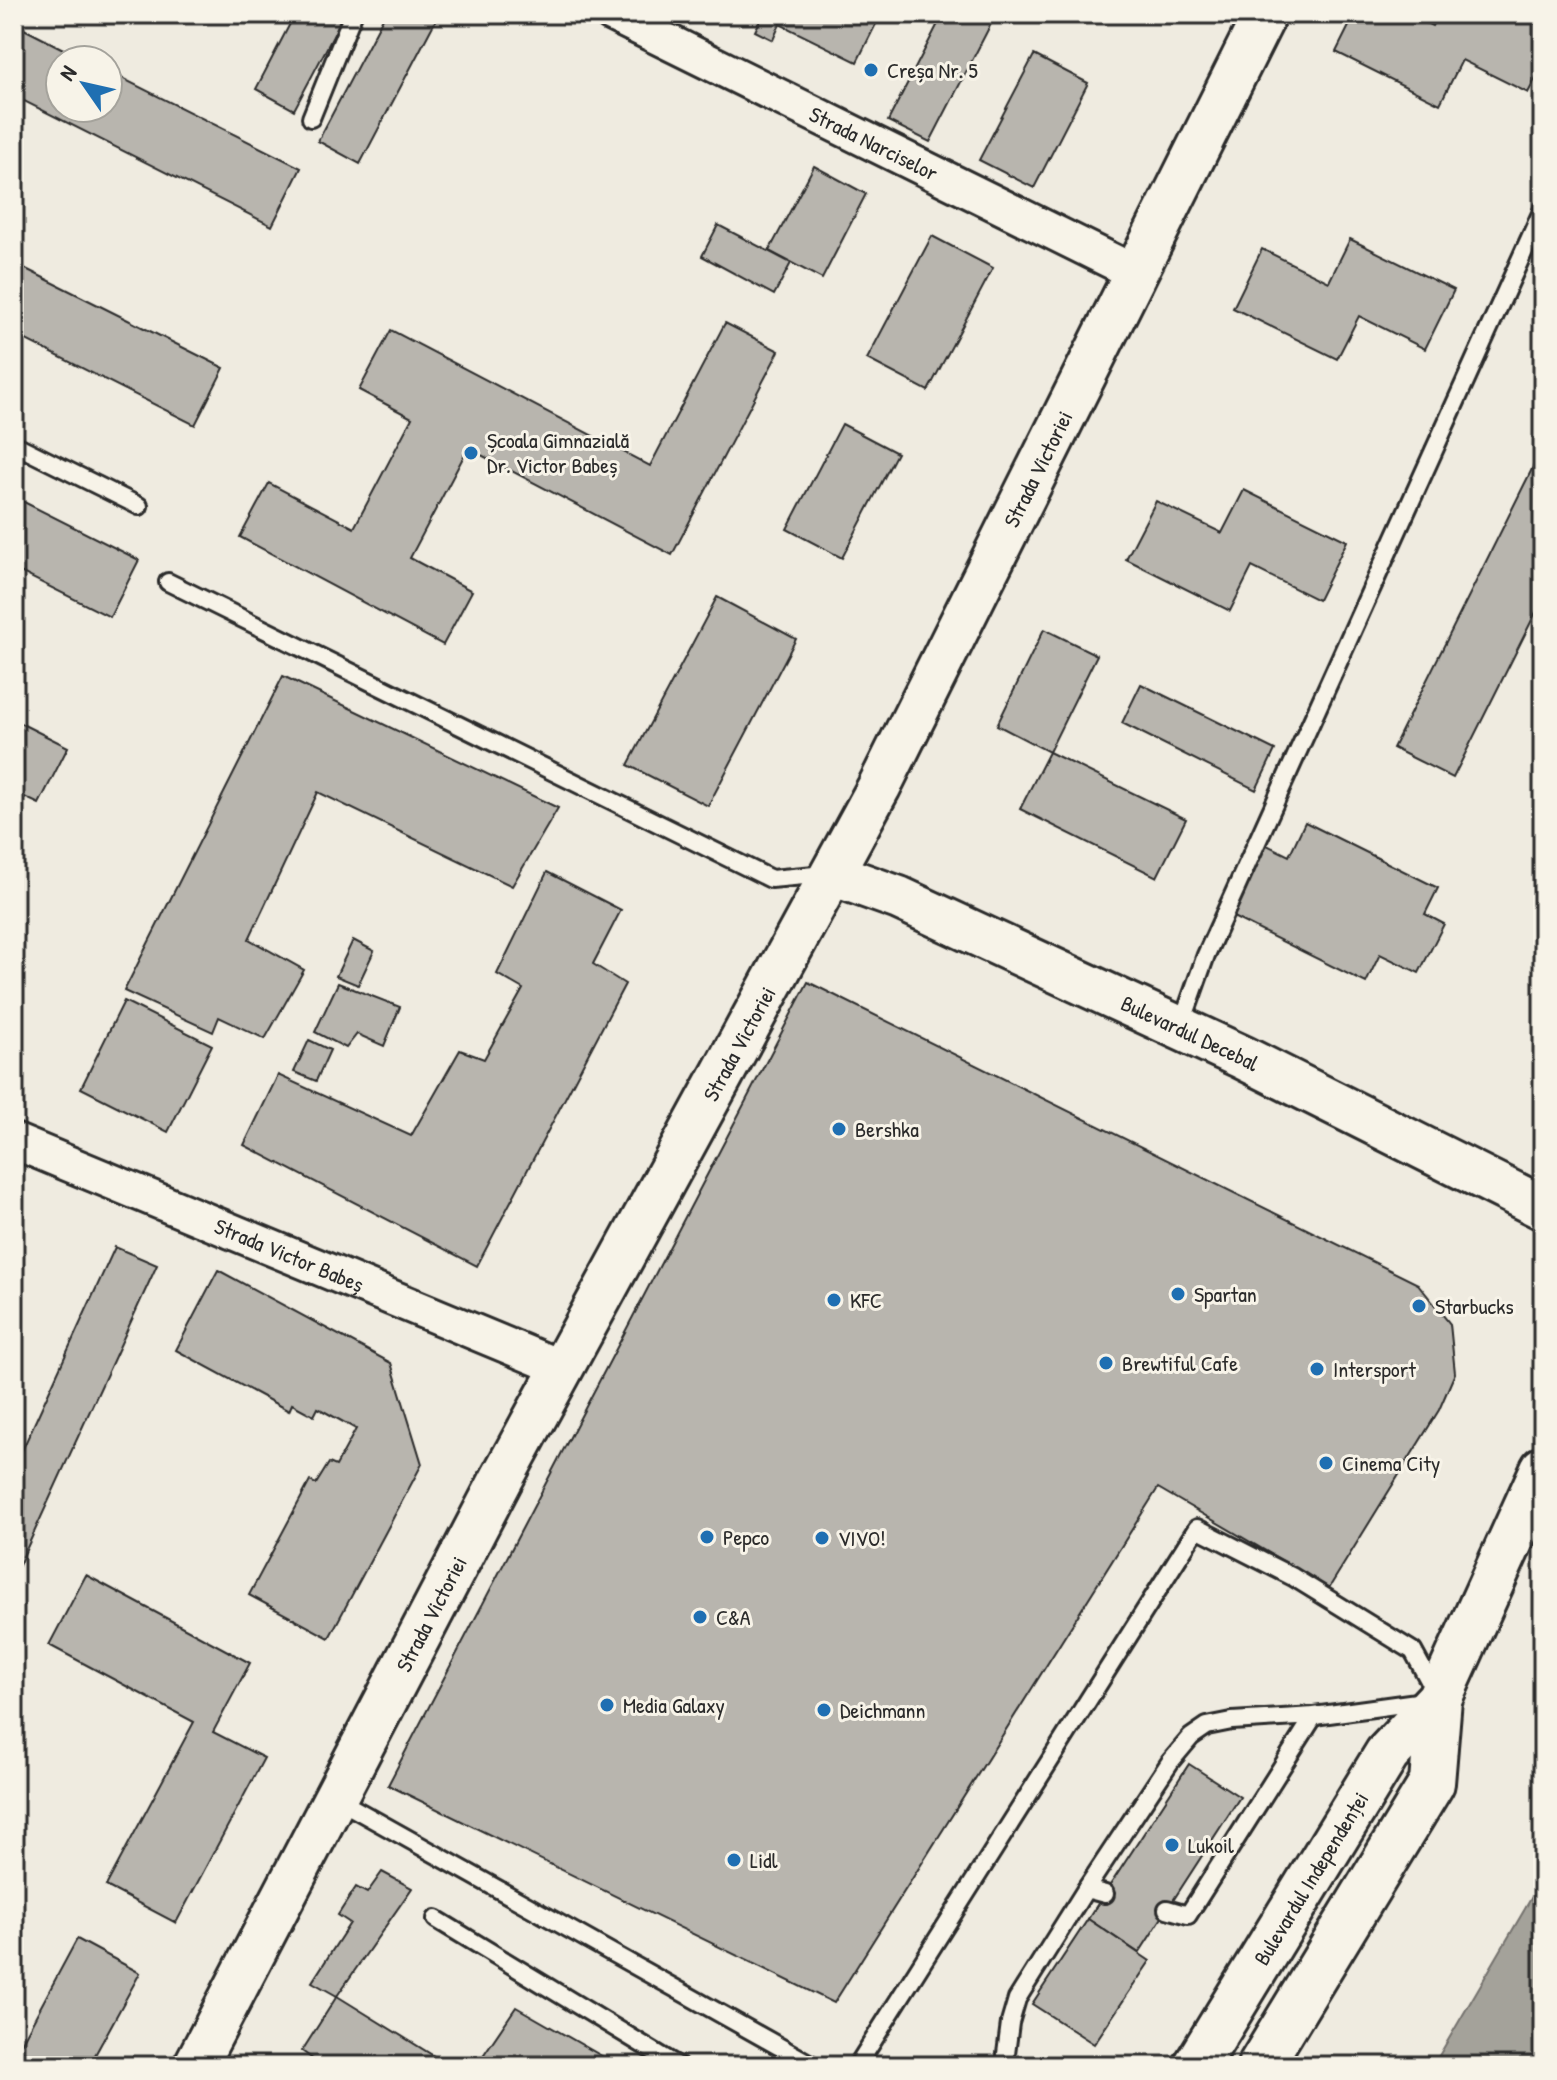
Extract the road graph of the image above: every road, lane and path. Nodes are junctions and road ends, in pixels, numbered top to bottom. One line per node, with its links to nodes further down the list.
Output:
1 (353, 14): 4 (lane)
2 (612, 14): 6 (street, Strada Narciselor)
3 (1265, 14): 6 (street, Strada Victoriei)
4 (311, 118)
5 (1543, 209): 11 (lane)
6 (1136, 273): 10 (street, Strada Victoriei)
7 (14, 444): 8 (lane)
8 (139, 506)
9 (168, 582): 10 (lane)
10 (832, 874): 11 (street, Bulevardul Decebal); 14 (street, Strada Victoriei)
11 (1180, 1029): 13 (street, Bulevardul Decebal)
12 (14, 1141): 14 (street, Strada Victor Babeș)
13 (1543, 1208)
14 (564, 1369): 18 (street, Strada Victoriei)
15 (1543, 1469): 16 (main road, Bulevardul Independenței)
16 (1439, 1699): 17 (lane); 26 (lane); 28 (main road, Bulevardul Independenței); 29 (main road, Bulevardul Independenței)
17 (1314, 1716): 19 (lane); 21 (lane)
18 (333, 1798): 23 (street, Strada Victoriei); 25 (lane)
19 (1086, 1889): 20 (lane); 27 (lane)
20 (1105, 1894)
21 (1167, 1909)
22 (436, 1919): 24 (lane)
23 (195, 2066)
24 (678, 2066)
25 (814, 2066)
26 (857, 2066)
27 (1008, 2066)
28 (1196, 2066)
29 (1260, 2066)

